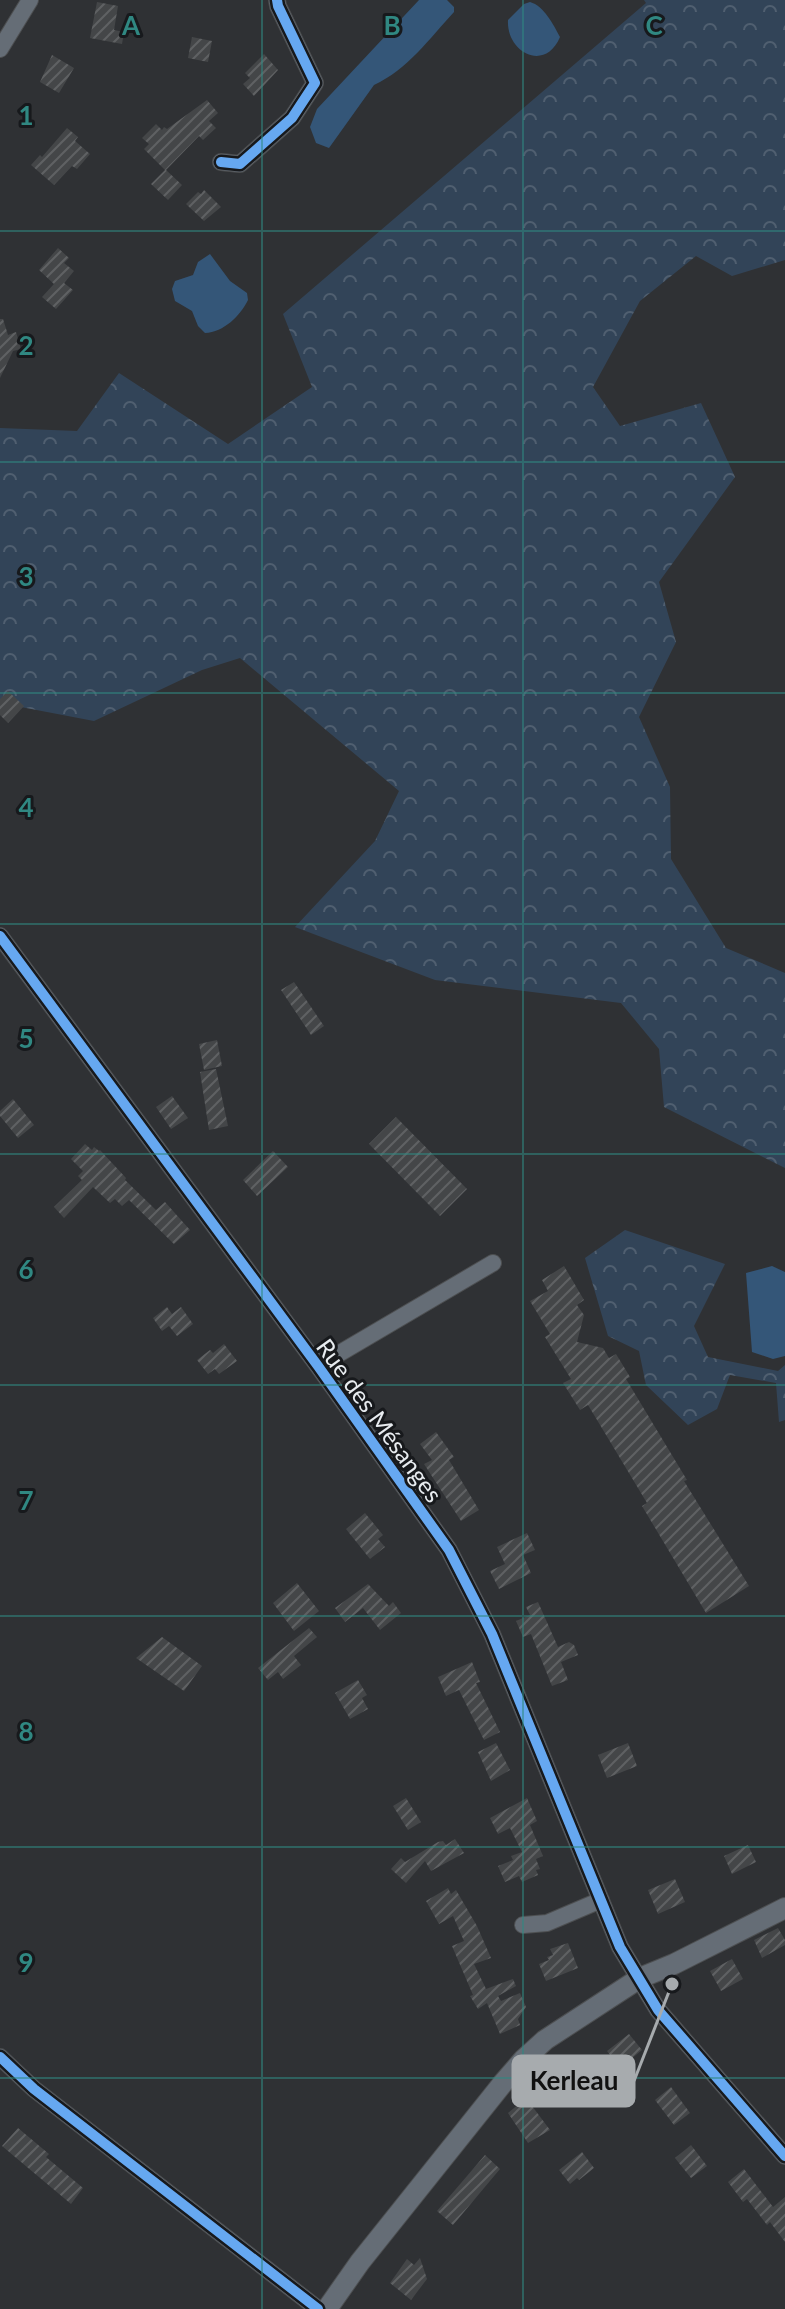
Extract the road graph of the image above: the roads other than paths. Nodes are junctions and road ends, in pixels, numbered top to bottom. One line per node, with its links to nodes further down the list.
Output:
1 (30, 0): 3 (street)
2 (278, 3): 4 (street)
3 (0, 49)
4 (221, 162)
5 (0, 936): 7 (street, Rue des Mésanges)
6 (493, 1263): 7 (street)
7 (318, 1366): 8 (street, Rue des Mésanges)
8 (601, 1900): 10 (street); 11 (street, Rue des Mésanges)
9 (785, 1908): 11 (street)
10 (523, 1925)
11 (640, 1978): 13 (street, Rue des Mésanges); 15 (street)
12 (0, 2057): 14 (street)
13 (785, 2156)
14 (318, 2309)
15 (327, 2309)

